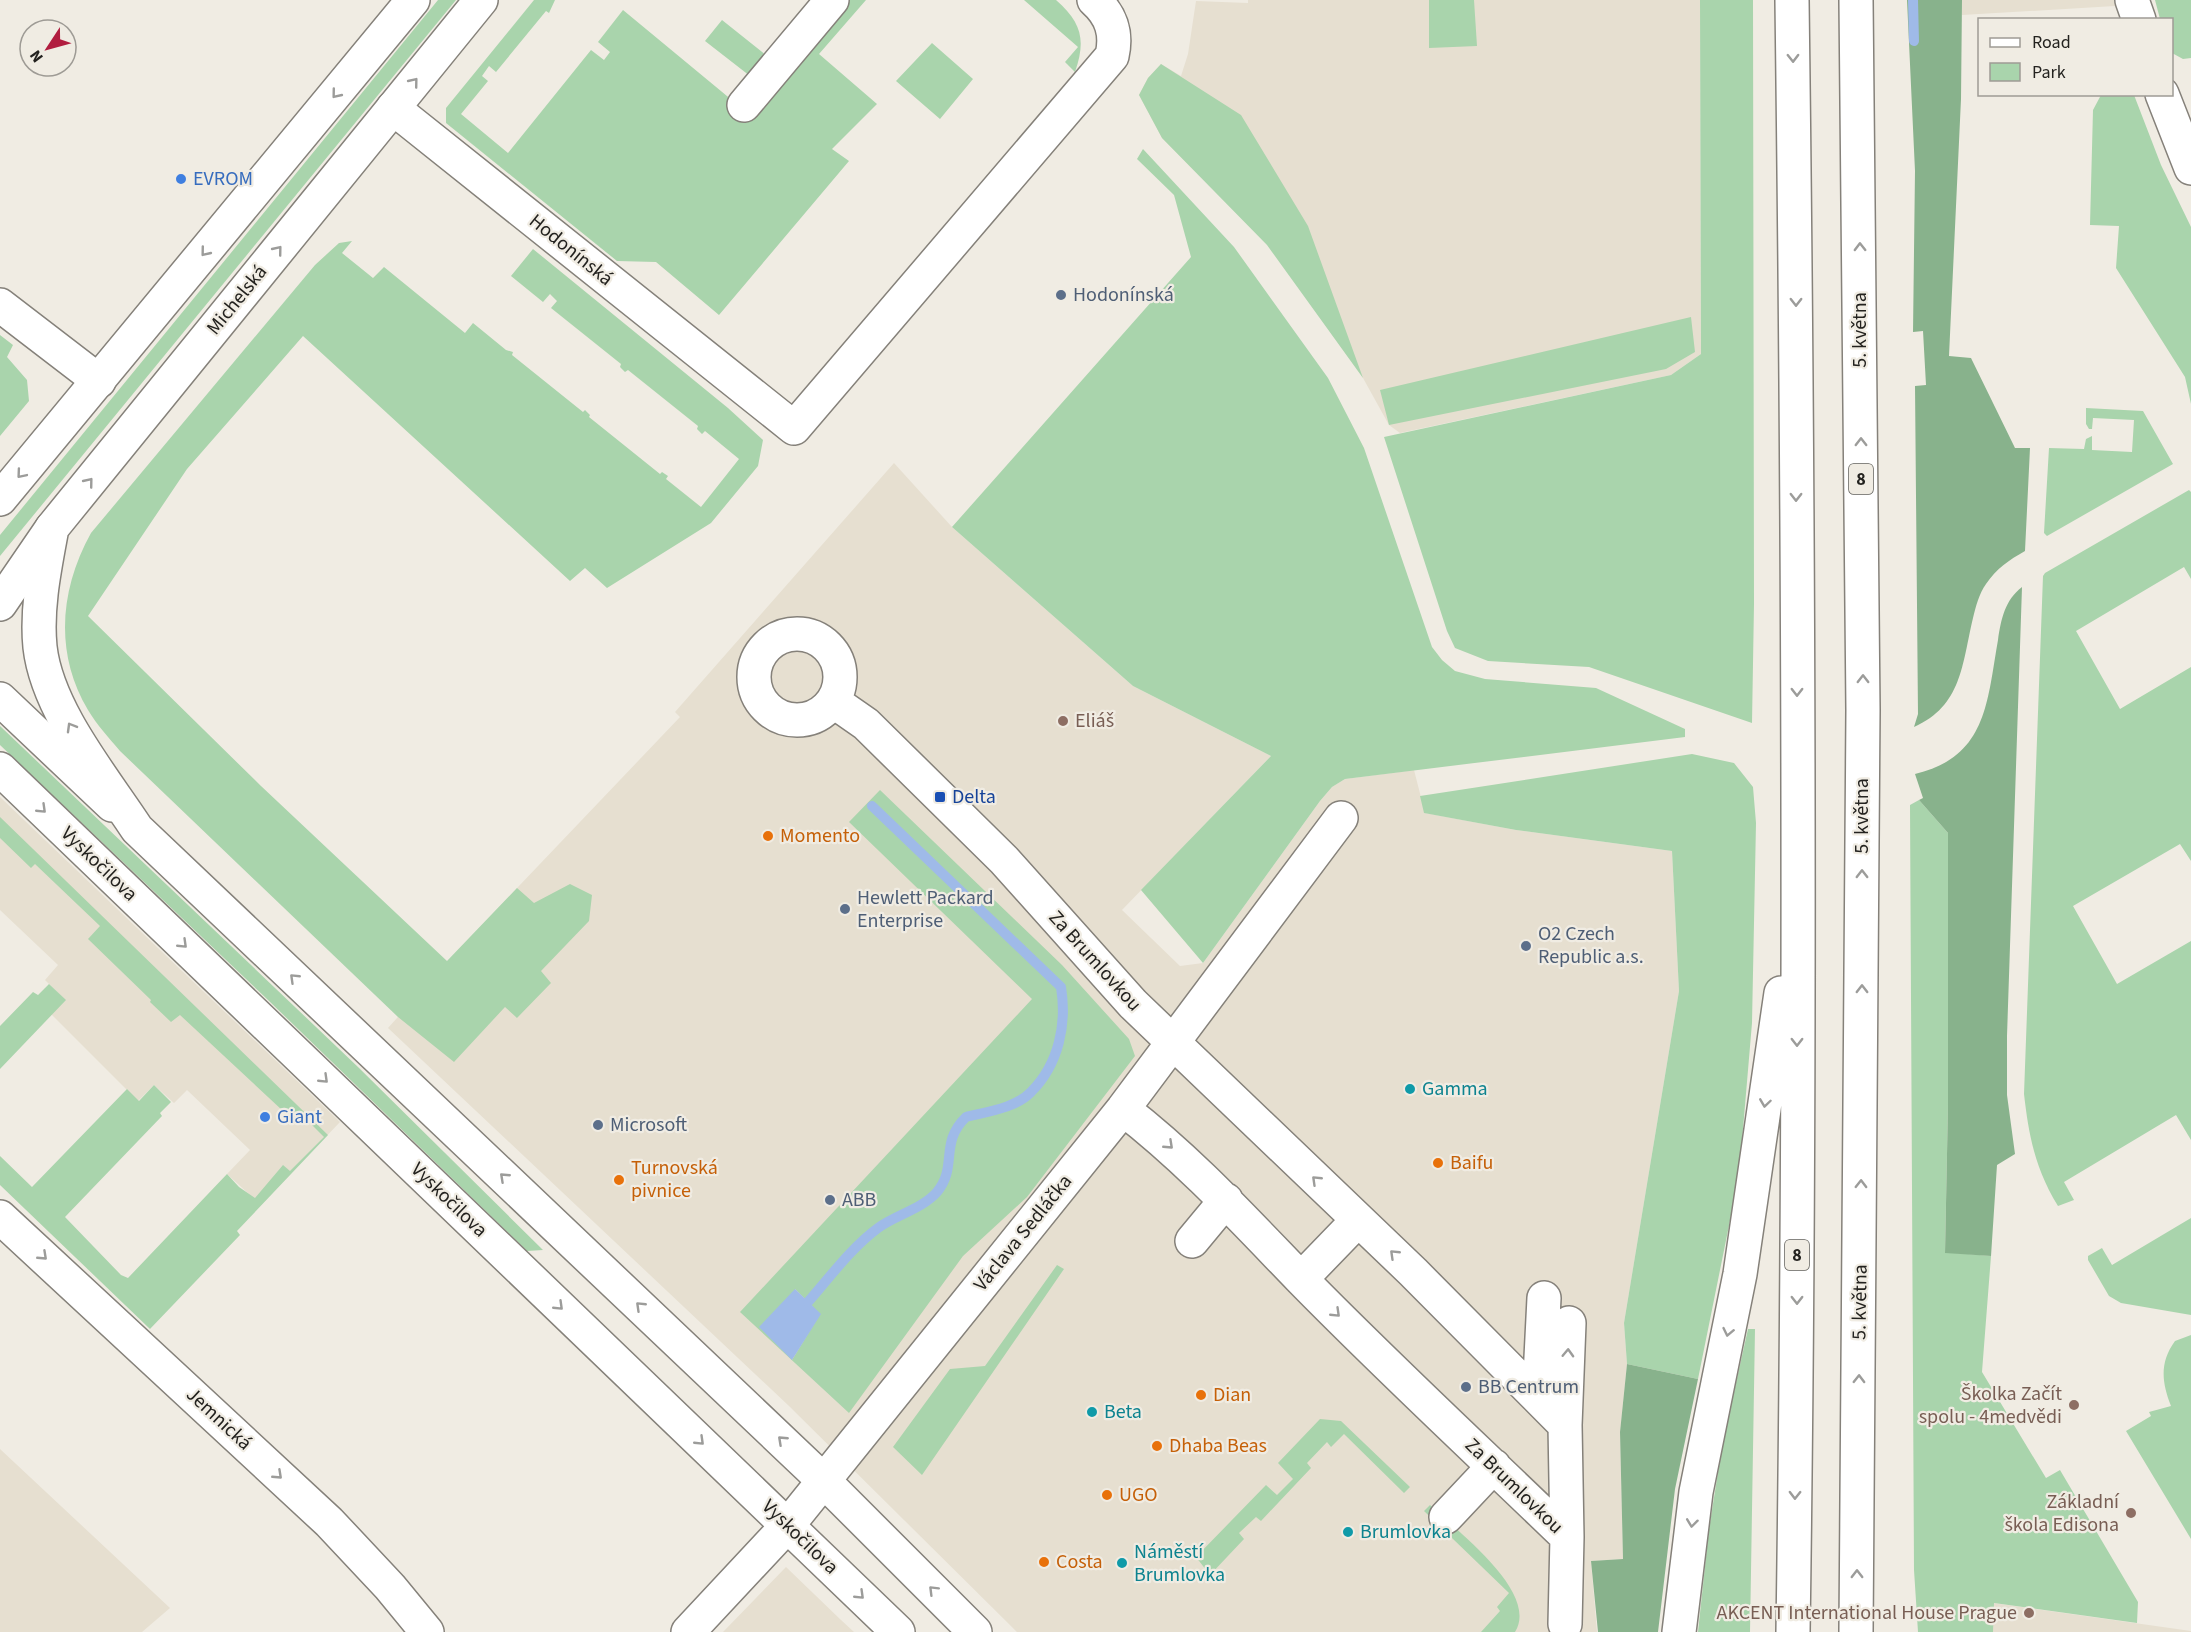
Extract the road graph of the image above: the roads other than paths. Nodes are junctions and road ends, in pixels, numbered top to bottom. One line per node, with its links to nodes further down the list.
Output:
1 (413, 0): 14 (main road, one-way to 14)
2 (481, 0): 11 (main road, Michelská, one-way to 2)
3 (832, 0): 10 (main road)
4 (1094, 0): 11 (main road, Hodonínská)
5 (1792, 0): 23 (main road, 8, one-way to 23)
6 (1856, 0): 47 (main road, 5. května / 8, one-way to 6)
7 (2132, 0): 8 (main road)
8 (2138, 18)
9 (2163, 96): 12 (main road)
10 (744, 105)
11 (393, 108): 16 (main road, Michelská, one-way to 11)
12 (2191, 168)
13 (0, 305): 14 (main road)
14 (99, 381): 15 (main road, one-way to 15)
15 (0, 499)
16 (52, 528): 17 (main road, Michelská); 22 (main road, one-way to 16)
17 (0, 604)
18 (0, 699): 22 (main road)
19 (833, 701): 24 (main road, Za Brumlovkou)
20 (0, 769): 38 (main road, Vyskočilova, one-way to 38)
21 (1341, 818): 24 (main road, Václava Sedláčka)
22 (137, 829): 36 (main road, one-way to 22)
23 (1797, 879): 45 (main road, one-way to 45); 46 (main road, 8, one-way to 46)
24 (1172, 1043): 25 (main road, Václava Sedláčka); 28 (main road, Za Brumlovkou, one-way to 24)
25 (1123, 1109): 26 (main road, Za Brumlovkou, one-way to 26); 36 (main road, Václava Sedláčka)
26 (1232, 1206): 29 (main road); 30 (main road, Za Brumlovkou)
27 (0, 1217): 41 (main road, Jemnická, one-way to 41)
28 (1358, 1220): 30 (main road); 33 (main road, Za Brumlovkou, one-way to 28)
29 (1198, 1247)
30 (1301, 1279): 35 (main road, Za Brumlovkou, one-way to 35)
31 (1544, 1298): 33 (main road)
32 (1569, 1323): 34 (main road, one-way to 32)
33 (1539, 1397): 34 (main road, Za Brumlovkou)
34 (1565, 1425): 39 (main road, Za Brumlovkou)
35 (1494, 1466): 37 (main road); 39 (main road, Za Brumlovkou)
36 (824, 1481): 38 (main road, Václava Sedláčka); 44 (main road, one-way to 36)
37 (1446, 1517)
38 (788, 1525): 42 (main road, Václava Sedláčka); 43 (main road, Vyskočilova, one-way to 43)
39 (1567, 1537): 40 (main road)
40 (1565, 1624)
41 (420, 1629)
42 (688, 1632)
43 (898, 1632)
44 (975, 1632)
45 (1679, 1632)
46 (1793, 1632)
47 (1856, 1632)

